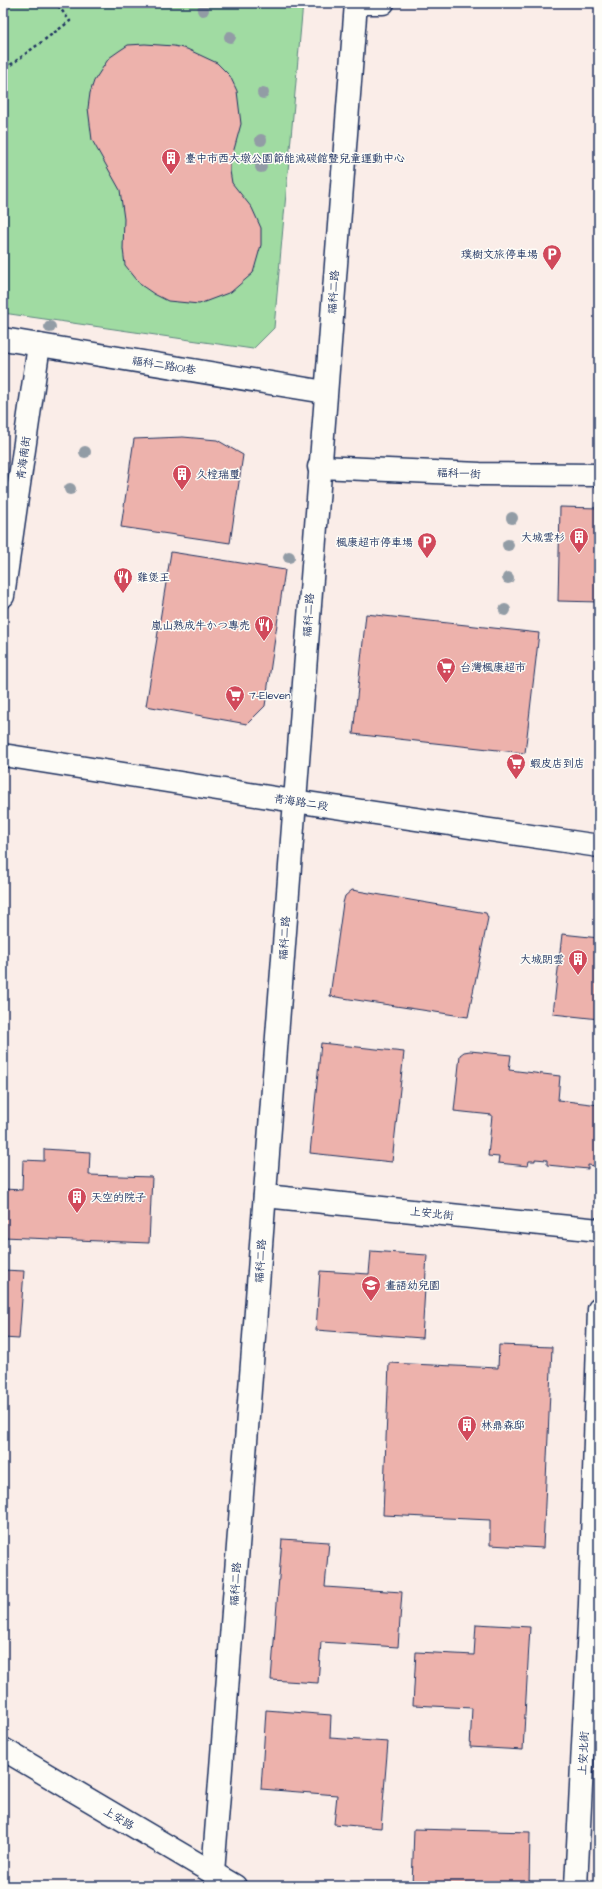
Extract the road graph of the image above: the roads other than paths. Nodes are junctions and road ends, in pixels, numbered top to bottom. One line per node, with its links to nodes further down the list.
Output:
1 (356, 3): 2 (street); 5 (street, 福科二路)
2 (383, 3)
3 (3, 339): 4 (street, 福科二路101巷)
4 (39, 345): 5 (street, 福科二路101巷); 8 (street, 青海南街)
5 (325, 392): 6 (street, 福科二路)
6 (319, 467): 7 (street, 福科一街); 10 (street, 福科二路)
7 (599, 475)
8 (3, 596)
9 (3, 756): 10 (street, 青海路二段)
10 (294, 801): 11 (street, 青海路二段); 12 (street, 福科二路)
11 (599, 846)
12 (265, 1196): 13 (street, 上安北街); 16 (street, 福科二路)
13 (599, 1230)
14 (599, 1309): 18 (street, 上安北街)
15 (3, 1749): 16 (street, 上安路)
16 (213, 1873): 17 (street, 上安路)
17 (235, 1886)
18 (576, 1886)

